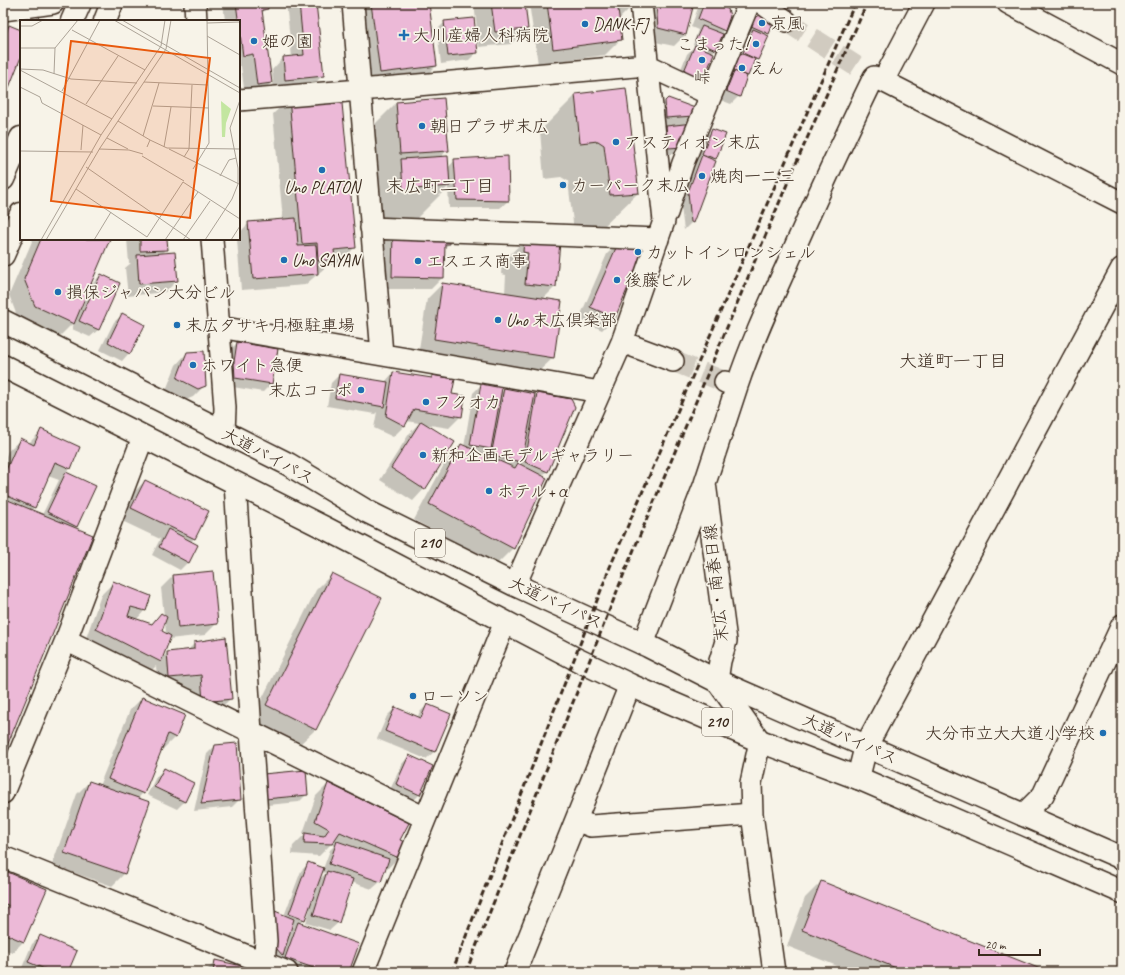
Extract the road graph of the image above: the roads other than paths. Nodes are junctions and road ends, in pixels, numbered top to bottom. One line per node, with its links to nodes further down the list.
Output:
1 (53, 3): 11 (street)
2 (80, 3): 12 (main road)
3 (112, 3): 13 (main road)
4 (195, 3): 14 (street)
5 (353, 3): 19 (street)
6 (640, 3): 17 (street)
7 (749, 3): 20 (street)
8 (762, 3): 15 (street)
9 (924, 3): 18 (street, 末広・南春日線)
10 (1008, 3): 16 (street)
11 (3, 10)
12 (72, 20)
13 (104, 20)
14 (196, 20)
15 (786, 21)
16 (1122, 64)
17 (647, 65): 19 (street); 20 (street); 27 (street)
18 (873, 76): 24 (street); 41 (street, 末広・南春日線)
19 (360, 90): 21 (street); 26 (street)
20 (711, 95): 27 (street)
21 (240, 100)
22 (20, 140): 23 (main road)
23 (3, 179)
24 (1122, 203)
25 (20, 216): 29 (main road)
26 (371, 228): 27 (street); 34 (street)
27 (661, 230): 33 (street)
28 (212, 240): 32 (street)
29 (3, 255)
30 (1122, 269): 51 (main road)
31 (3, 321): 38 (main road, 大道バイパス / 210)
32 (219, 327): 34 (street); 38 (street)
33 (622, 342): 35 (street); 37 (street)
34 (382, 354): 37 (street)
35 (673, 361)
36 (3, 366): 39 (main road, 大道バイパス / 210)
37 (600, 392): 42 (street)
38 (224, 433): 42 (main road, 大道バイパス / 210)
39 (143, 437): 40 (main road, 大道バイパス / 210); 45 (street)
40 (235, 483): 43 (main road, 大道バイパス / 210); 49 (street)
41 (705, 484): 46 (street); 47 (street, 末広・南春日線)
42 (515, 585): 46 (main road, 大道バイパス / 210)
43 (505, 622): 48 (main road, 大道バイパス / 210); 56 (street)
44 (1122, 625): 55 (street)
45 (66, 640): 49 (street); 53 (street)
46 (643, 644): 47 (main road, 大道バイパス / 210)
47 (717, 681): 50 (street); 51 (main road, 大道バイパス / 210)
48 (630, 685): 50 (main road, 大道バイパス / 210); 57 (street)
49 (251, 732): 56 (street); 61 (street)
50 (760, 741): 52 (main road, 大道バイパス / 210); 54 (street)
51 (866, 746): 52 (main road); 55 (main road, 大道バイパス / 210)
52 (858, 778): 60 (main road, 大道バイパス / 210)
53 (3, 793)
54 (752, 814): 57 (street); 65 (street)
55 (1023, 815): 59 (main road, 大道バイパス / 210)
56 (426, 818): 63 (street)
57 (576, 820): 64 (street)
58 (3, 857): 61 (street)
59 (1122, 858)
60 (1122, 892)
61 (264, 968): 62 (street)
62 (287, 972)
63 (363, 972)
64 (515, 972)
65 (774, 972)

